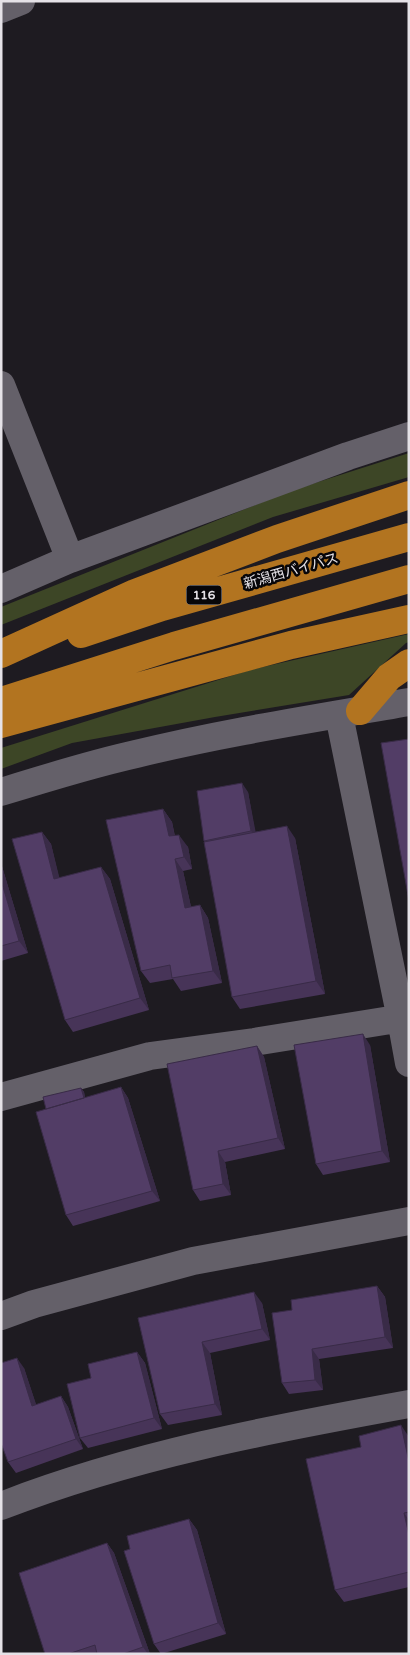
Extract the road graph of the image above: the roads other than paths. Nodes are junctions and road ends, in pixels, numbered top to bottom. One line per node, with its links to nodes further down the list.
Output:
1 (21, 1): 2 (street)
2 (1, 9)
3 (1, 385): 7 (street)
4 (409, 436): 7 (street)
5 (409, 496): 11 (highway)
6 (409, 537): 12 (highway, 新潟西バイパス / 116)
7 (70, 559): 9 (street)
8 (409, 580): 14 (highway)
9 (1, 589)
10 (409, 619): 17 (highway)
11 (1, 654)
12 (1, 660)
13 (409, 663): 16 (highway)
14 (1, 701)
15 (409, 702): 16 (street)
16 (350, 713): 18 (street); 19 (street)
17 (1, 724)
18 (1, 792)
19 (405, 1018): 20 (street); 21 (street)
20 (409, 1063)
21 (1, 1097)
22 (409, 1222): 23 (street)
23 (1, 1316)
24 (409, 1404): 25 (street)
25 (1, 1506)

